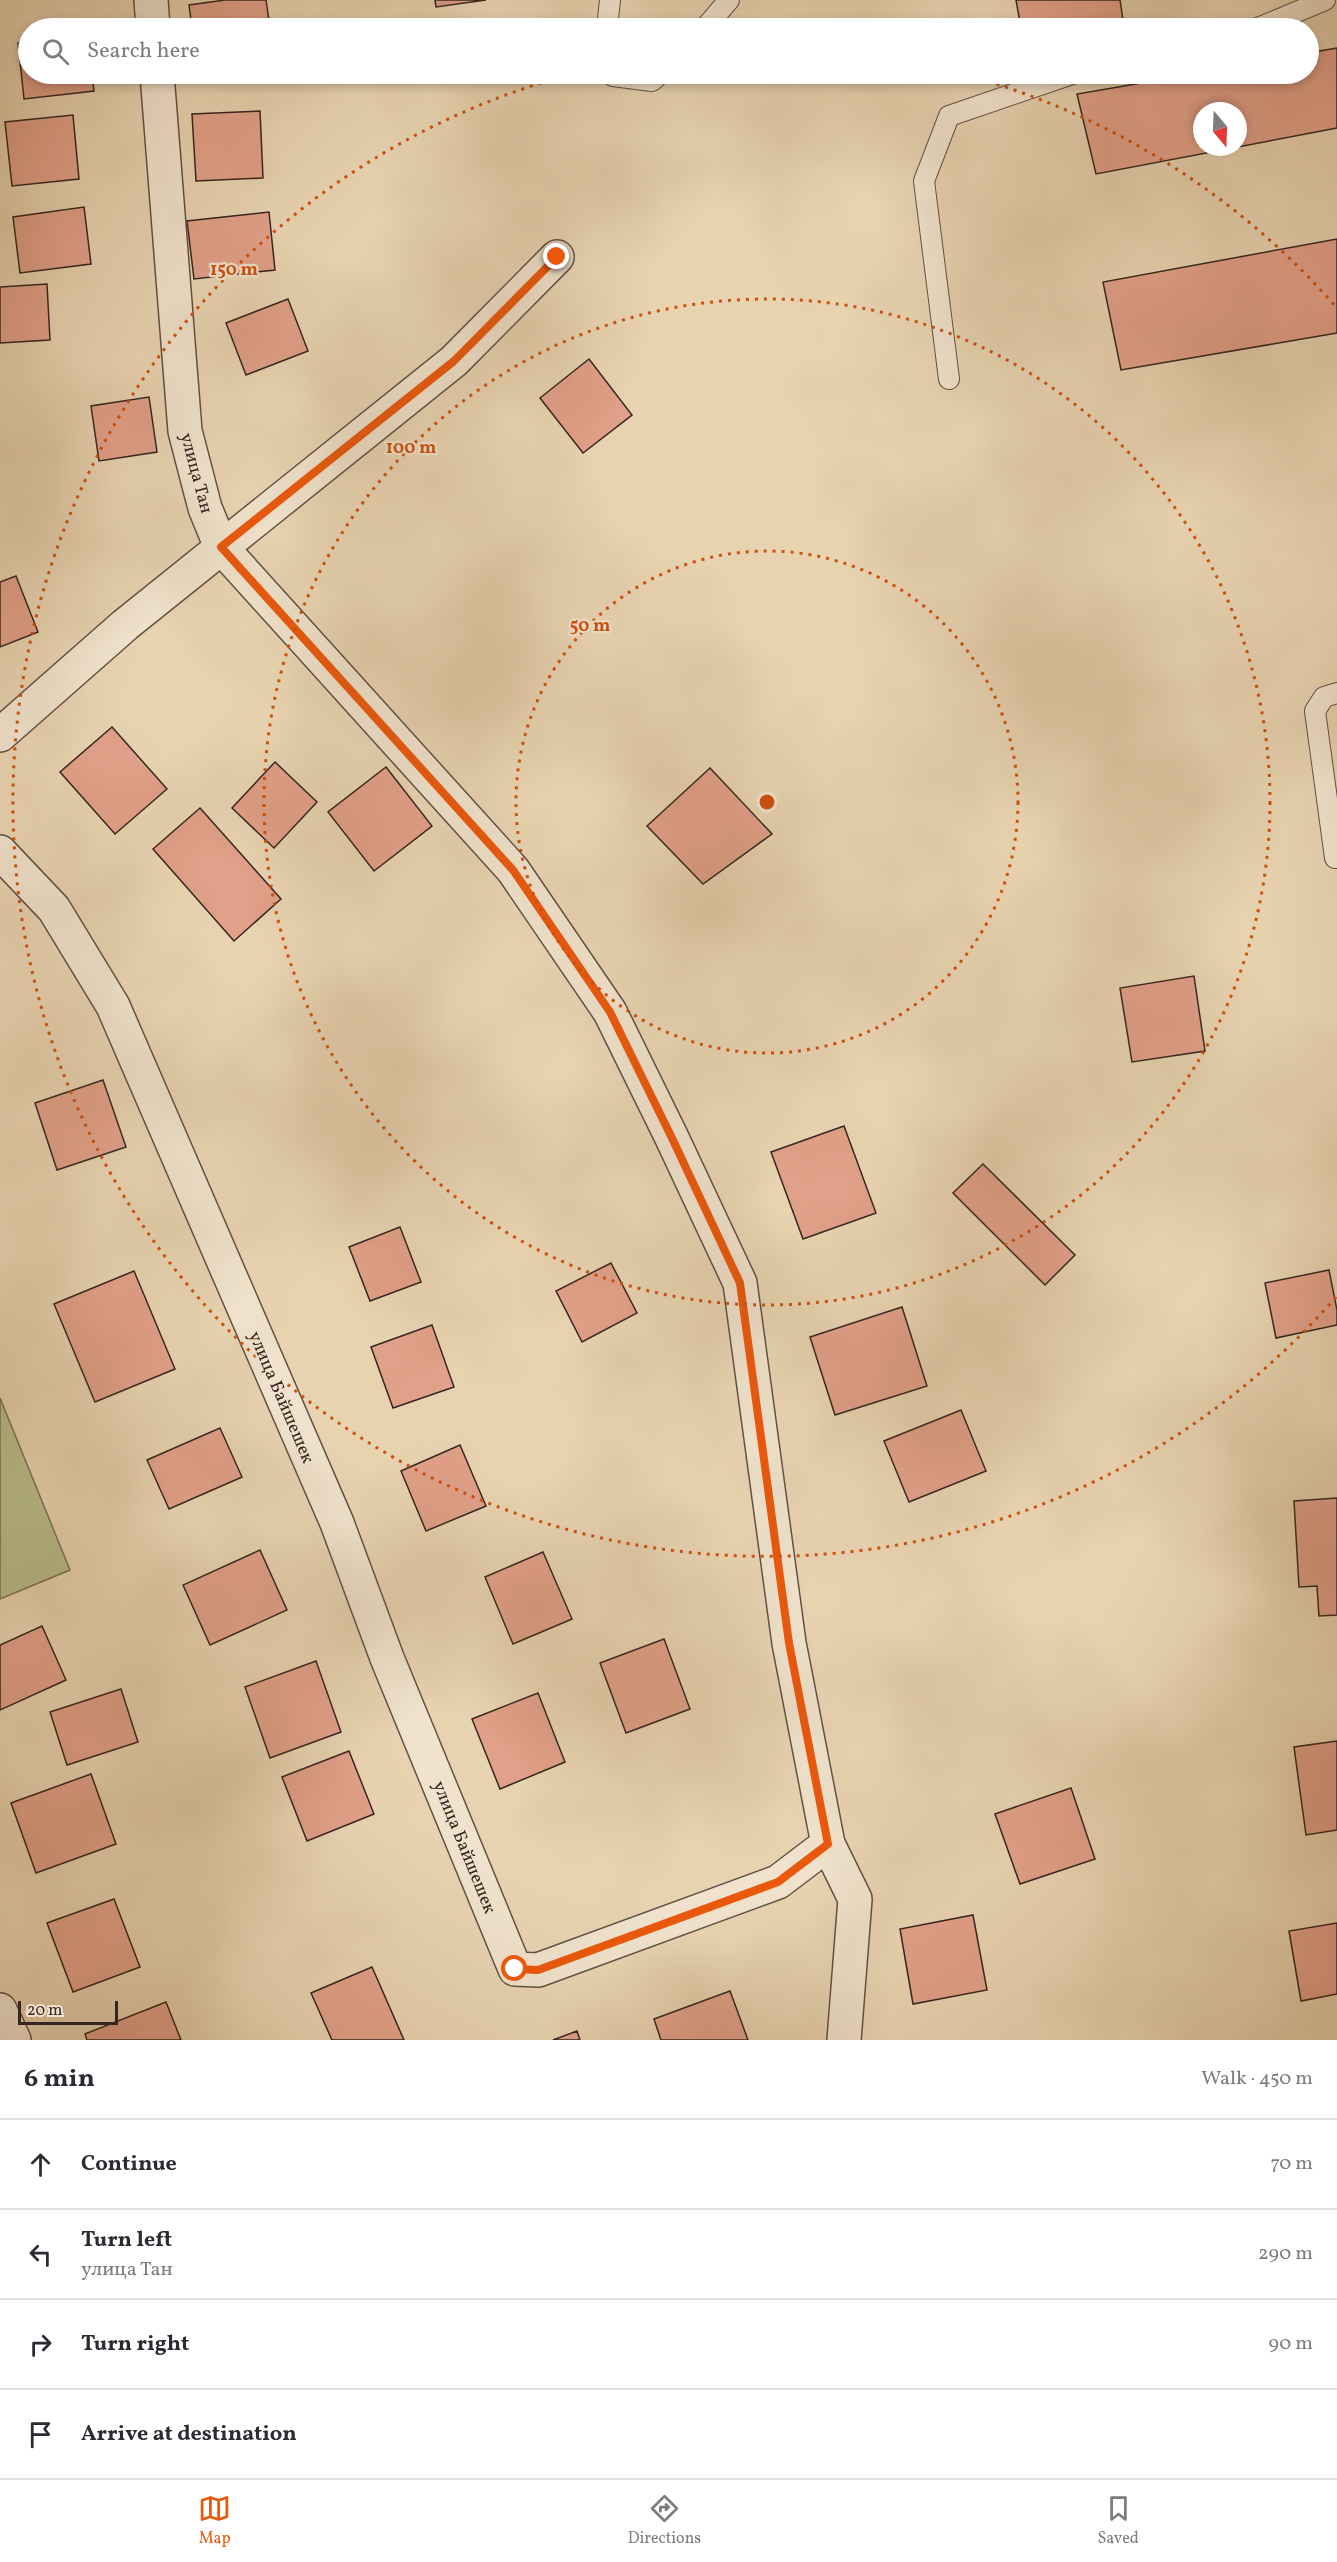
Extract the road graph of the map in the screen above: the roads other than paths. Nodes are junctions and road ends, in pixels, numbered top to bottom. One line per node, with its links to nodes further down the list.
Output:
1 (151, 0): 5 (street)
2 (610, 0): 6 (lane)
3 (729, 0): 7 (lane)
4 (1325, 0): 8 (lane)
5 (152, 18)
6 (609, 18)
7 (714, 18)
8 (1282, 18)
9 (158, 84): 13 (street, улица Тан)
10 (1043, 84): 12 (lane)
11 (557, 257): 13 (street)
12 (949, 379)
13 (221, 547): 15 (street); 18 (street, улица Тан)
14 (1337, 693): 17 (lane)
15 (0, 735)
16 (0, 852): 18 (street, улица Байшешек)
17 (1335, 858)
18 (828, 1844): 21 (street, улица Тан)
19 (0, 2010): 20 (street)
20 (14, 2040)
21 (844, 2040)

